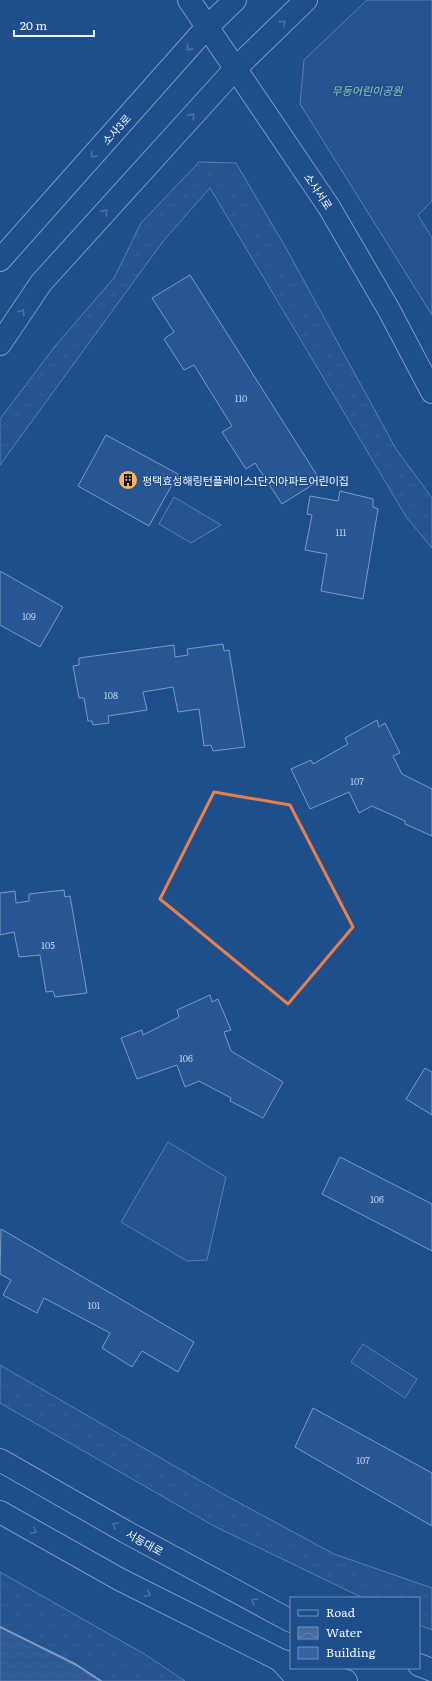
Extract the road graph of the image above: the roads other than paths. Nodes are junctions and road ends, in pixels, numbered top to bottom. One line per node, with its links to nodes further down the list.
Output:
1 (189, 0): 4 (street, 소사서로)
2 (235, 0): 4 (street, 소사3로)
3 (306, 0): 5 (street, one-way to 3)
4 (207, 27): 5 (street, 소사서로); 6 (street, 소사3로, one-way to 6)
5 (236, 68): 7 (street, one-way to 5); 8 (street, 소사서로)
6 (0, 260)
7 (0, 344)
8 (432, 392)
9 (0, 1460): 11 (street, 서동대로, one-way to 9)
10 (0, 1512): 12 (street, one-way to 12)
11 (290, 1622)
12 (285, 1662)
13 (420, 1666): 16 (street)
14 (290, 1669): 18 (street)
15 (308, 1669): 17 (street)
16 (432, 1670)
17 (335, 1677)
18 (299, 1681)

